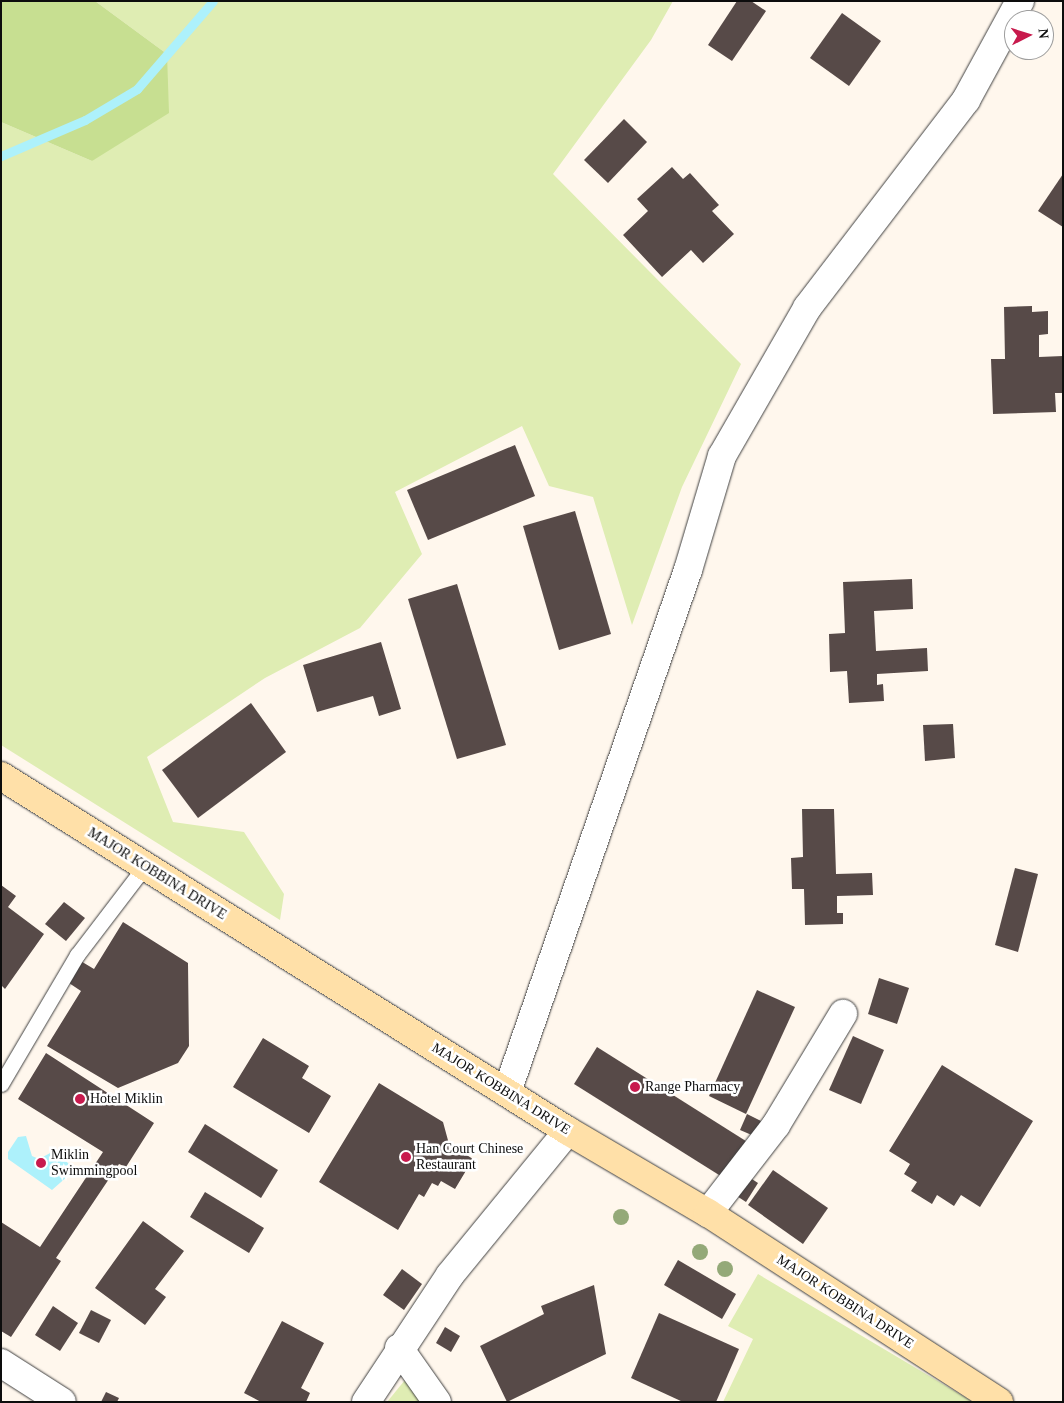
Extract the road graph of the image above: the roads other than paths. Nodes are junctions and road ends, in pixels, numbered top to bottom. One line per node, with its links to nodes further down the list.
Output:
1 (1020, 1): 6 (street)
2 (1, 776): 3 (street, MAJOR KOBBINA DRIVE)
3 (144, 866): 5 (lane); 6 (street, MAJOR KOBBINA DRIVE)
4 (843, 1014): 8 (street)
5 (1, 1084)
6 (507, 1092): 7 (street, MAJOR KOBBINA DRIVE)
7 (568, 1131): 8 (street, MAJOR KOBBINA DRIVE); 9 (street)
8 (708, 1214): 14 (street, MAJOR KOBBINA DRIVE)
9 (399, 1348): 12 (street); 13 (street)
10 (1, 1363): 11 (street)
11 (62, 1402)
12 (366, 1402)
13 (437, 1402)
14 (1000, 1402)

